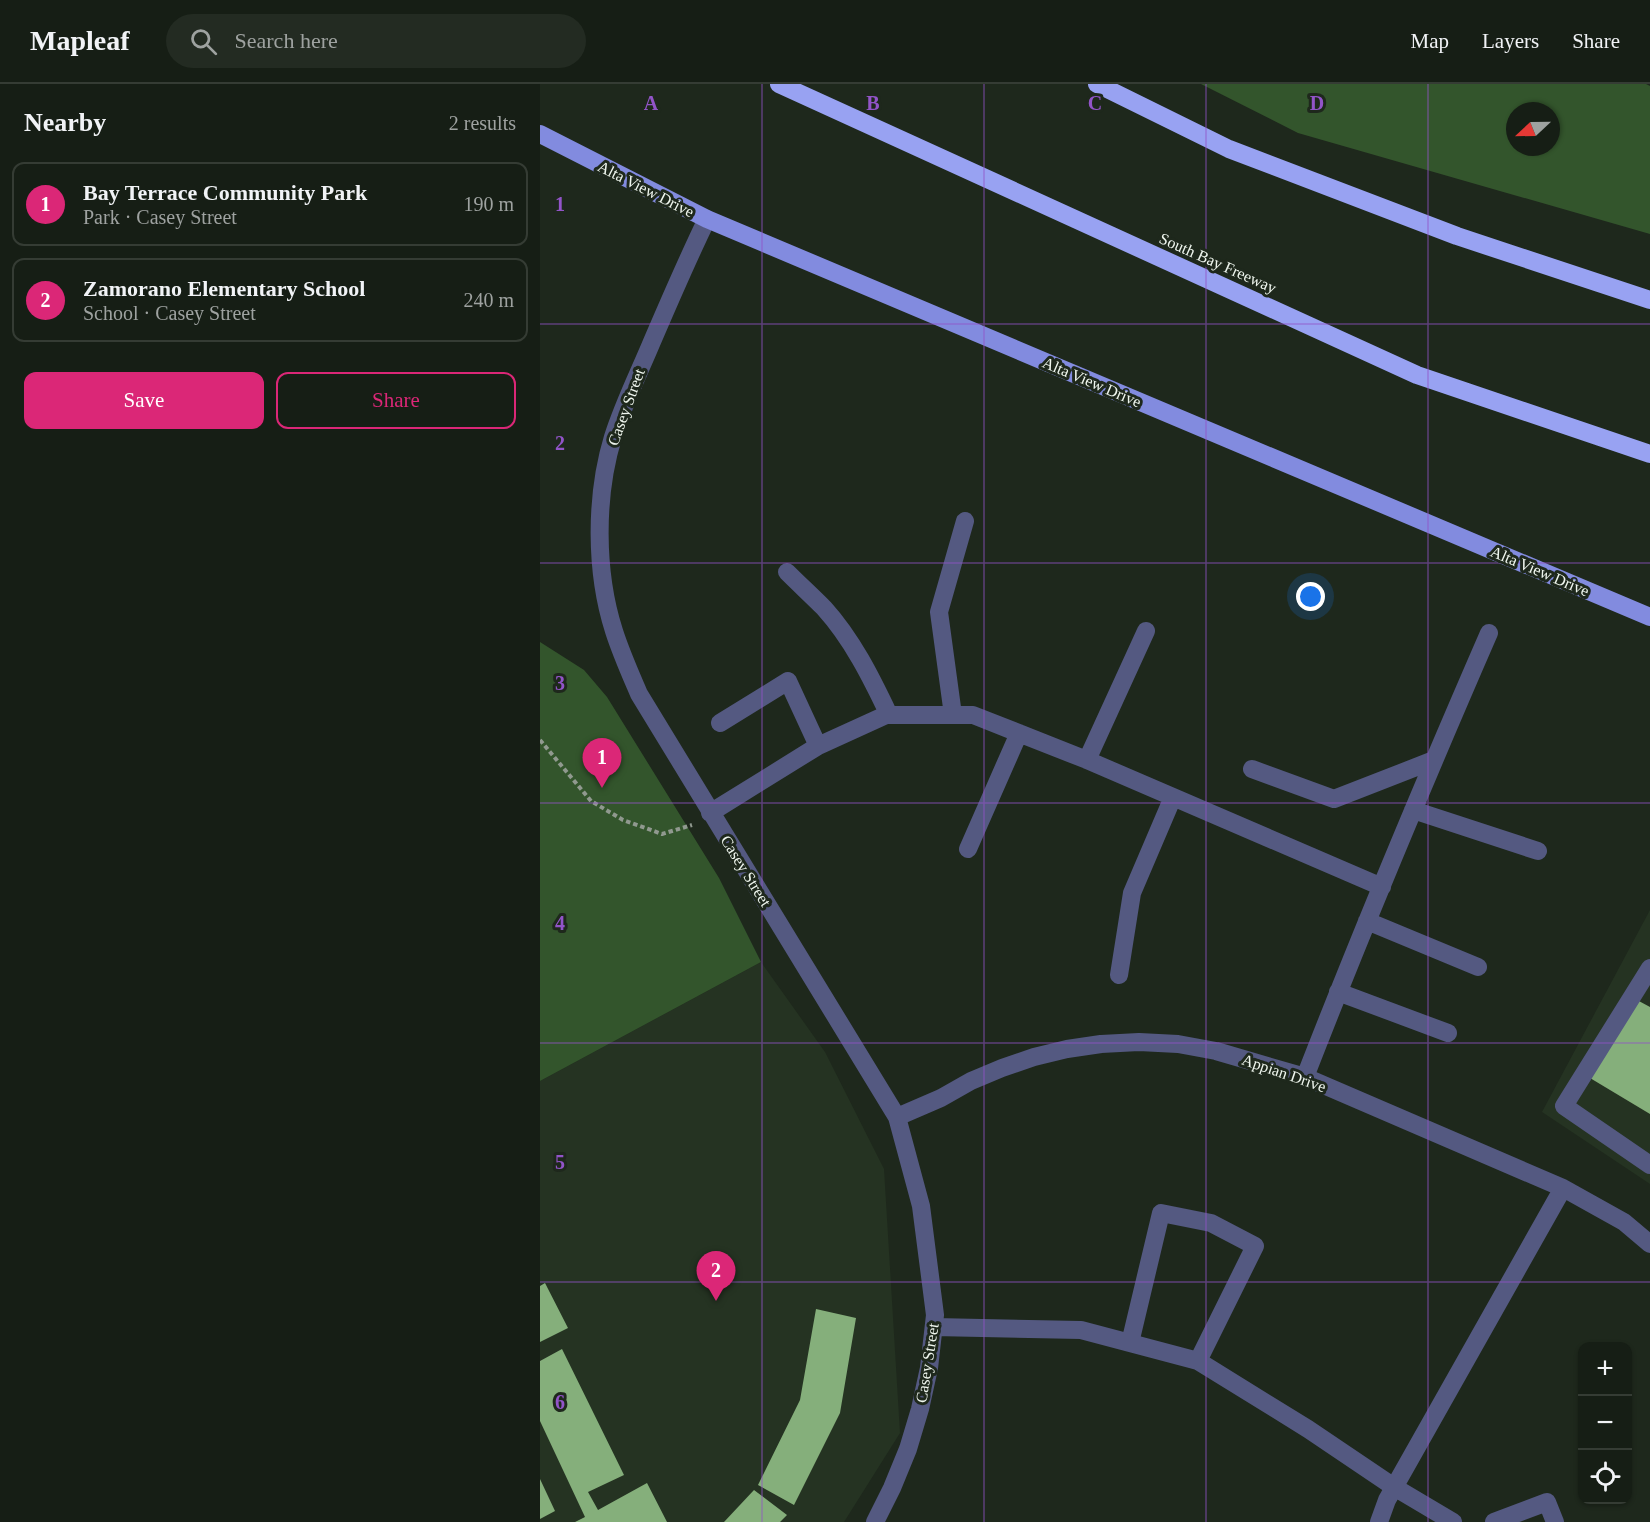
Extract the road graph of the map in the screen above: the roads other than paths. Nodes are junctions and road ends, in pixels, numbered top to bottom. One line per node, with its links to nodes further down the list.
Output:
1 (779, 84): 6 (highway, South Bay Freeway)
2 (1097, 84): 5 (highway)
3 (540, 135): 4 (main road, Alta View Drive)
4 (706, 219): 9 (main road, Alta View Drive); 22 (street, Casey Street)
5 (1650, 300)
6 (1650, 454)
7 (965, 521): 13 (street)
8 (787, 572): 12 (street)
9 (1650, 617)
10 (1146, 631): 18 (street)
11 (1489, 633): 17 (street)
12 (890, 715): 13 (street); 16 (street)
13 (953, 715): 15 (street)
14 (720, 723): 16 (street)
15 (1019, 733): 18 (street); 23 (street)
16 (818, 746): 22 (street)
17 (1436, 754): 19 (street); 21 (street)
18 (1087, 760): 20 (street)
19 (1252, 769)
20 (1173, 797): 25 (street); 29 (street)
21 (1413, 810): 24 (street); 25 (street)
22 (710, 813): 33 (street, Casey Street)
23 (968, 849)
24 (1538, 851)
25 (1382, 887): 26 (street)
26 (1367, 921): 27 (street); 30 (street)
27 (1478, 967)
28 (1650, 968): 34 (street)
29 (1119, 975)
30 (1338, 992): 31 (street); 32 (street)
31 (1448, 1033)
32 (1305, 1077): 33 (street, Appian Drive); 35 (street, Appian Drive)
33 (897, 1117): 37 (street, Casey Street)
34 (1650, 1166)
35 (1563, 1188): 36 (street, Appian Drive); 40 (street)
36 (1650, 1244)
37 (934, 1327): 38 (street); 41 (street, Casey Street)
38 (1130, 1343): 39 (street); 39 (street)
39 (1198, 1361): 40 (street)
40 (1394, 1487): 42 (street); 43 (street)
41 (875, 1522)
42 (1379, 1522)
43 (1453, 1522)
44 (1494, 1522): 45 (street)
45 (1555, 1522)

